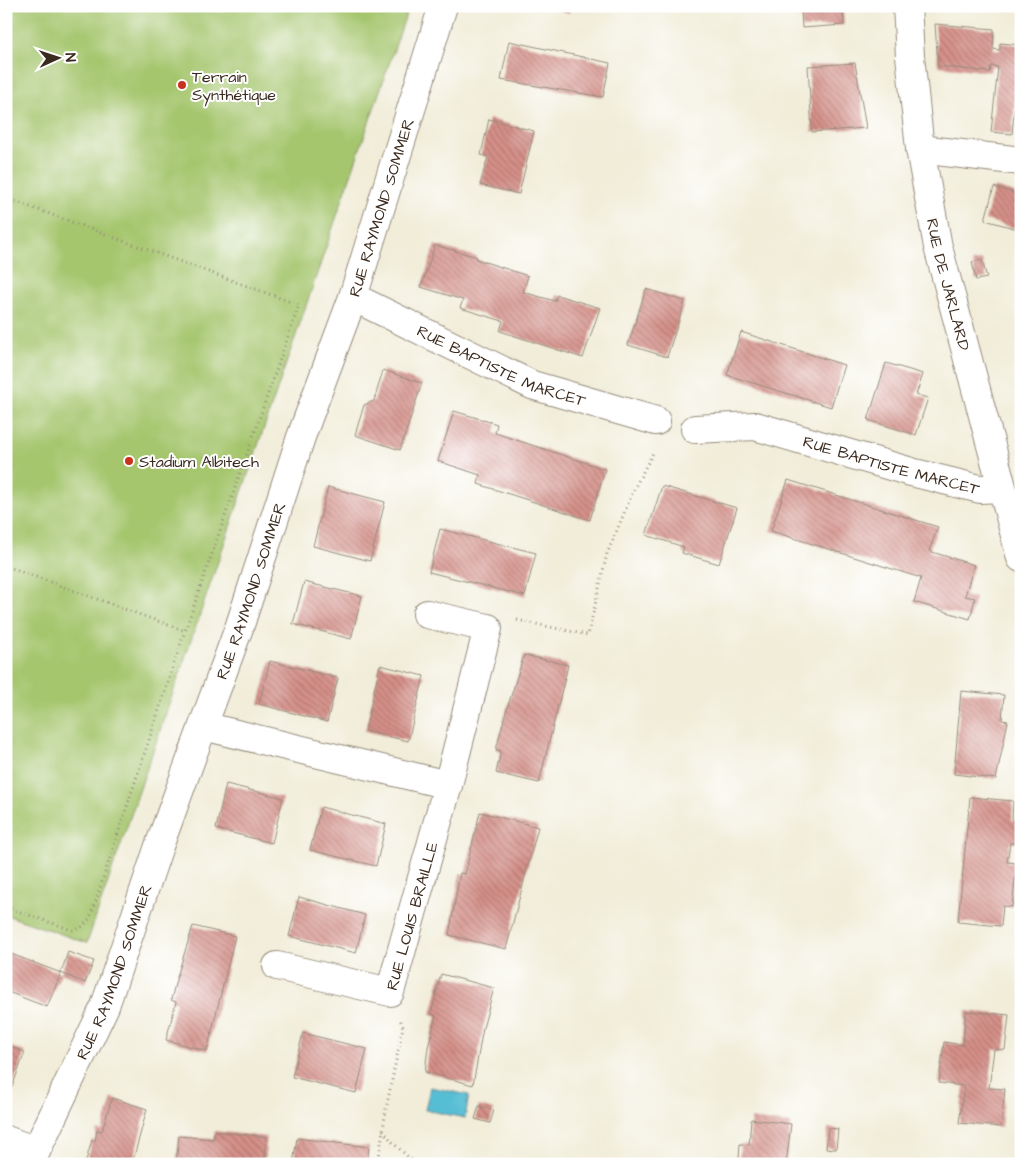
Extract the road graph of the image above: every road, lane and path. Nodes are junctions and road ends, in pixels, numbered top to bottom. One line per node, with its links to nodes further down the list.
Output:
1 (443, 6): 6 (street, RUE RAYMOND SOMMER)
2 (907, 6): 3 (street, RUE DE JARLARD)
3 (920, 149): 4 (street); 9 (street, RUE DE JARLARD)
4 (1021, 160)
5 (6, 198): 14 (path)
6 (353, 297): 8 (street, RUE BAPTISTE MARCET); 15 (street, RUE RAYMOND SOMMER)
7 (695, 429): 9 (street, RUE BAPTISTE MARCET)
8 (656, 434): 13 (path)
9 (1009, 495): 10 (street, RUE DE JARLARD)
10 (1021, 558)
11 (6, 566): 14 (path)
12 (427, 614): 13 (street)
13 (488, 628): 16 (street, RUE LOUIS BRAILLE)
14 (185, 631): 17 (path)
15 (203, 726): 16 (street); 22 (street, RUE RAYMOND SOMMER)
16 (448, 785): 19 (street, RUE LOUIS BRAILLE)
17 (6, 907)
18 (277, 966): 19 (street, RUE LOUIS BRAILLE)
19 (390, 992): 20 (path)
20 (383, 1129): 23 (path); 24 (path)
21 (6, 1140): 22 (street)
22 (33, 1158)
23 (378, 1164)
24 (416, 1164)

